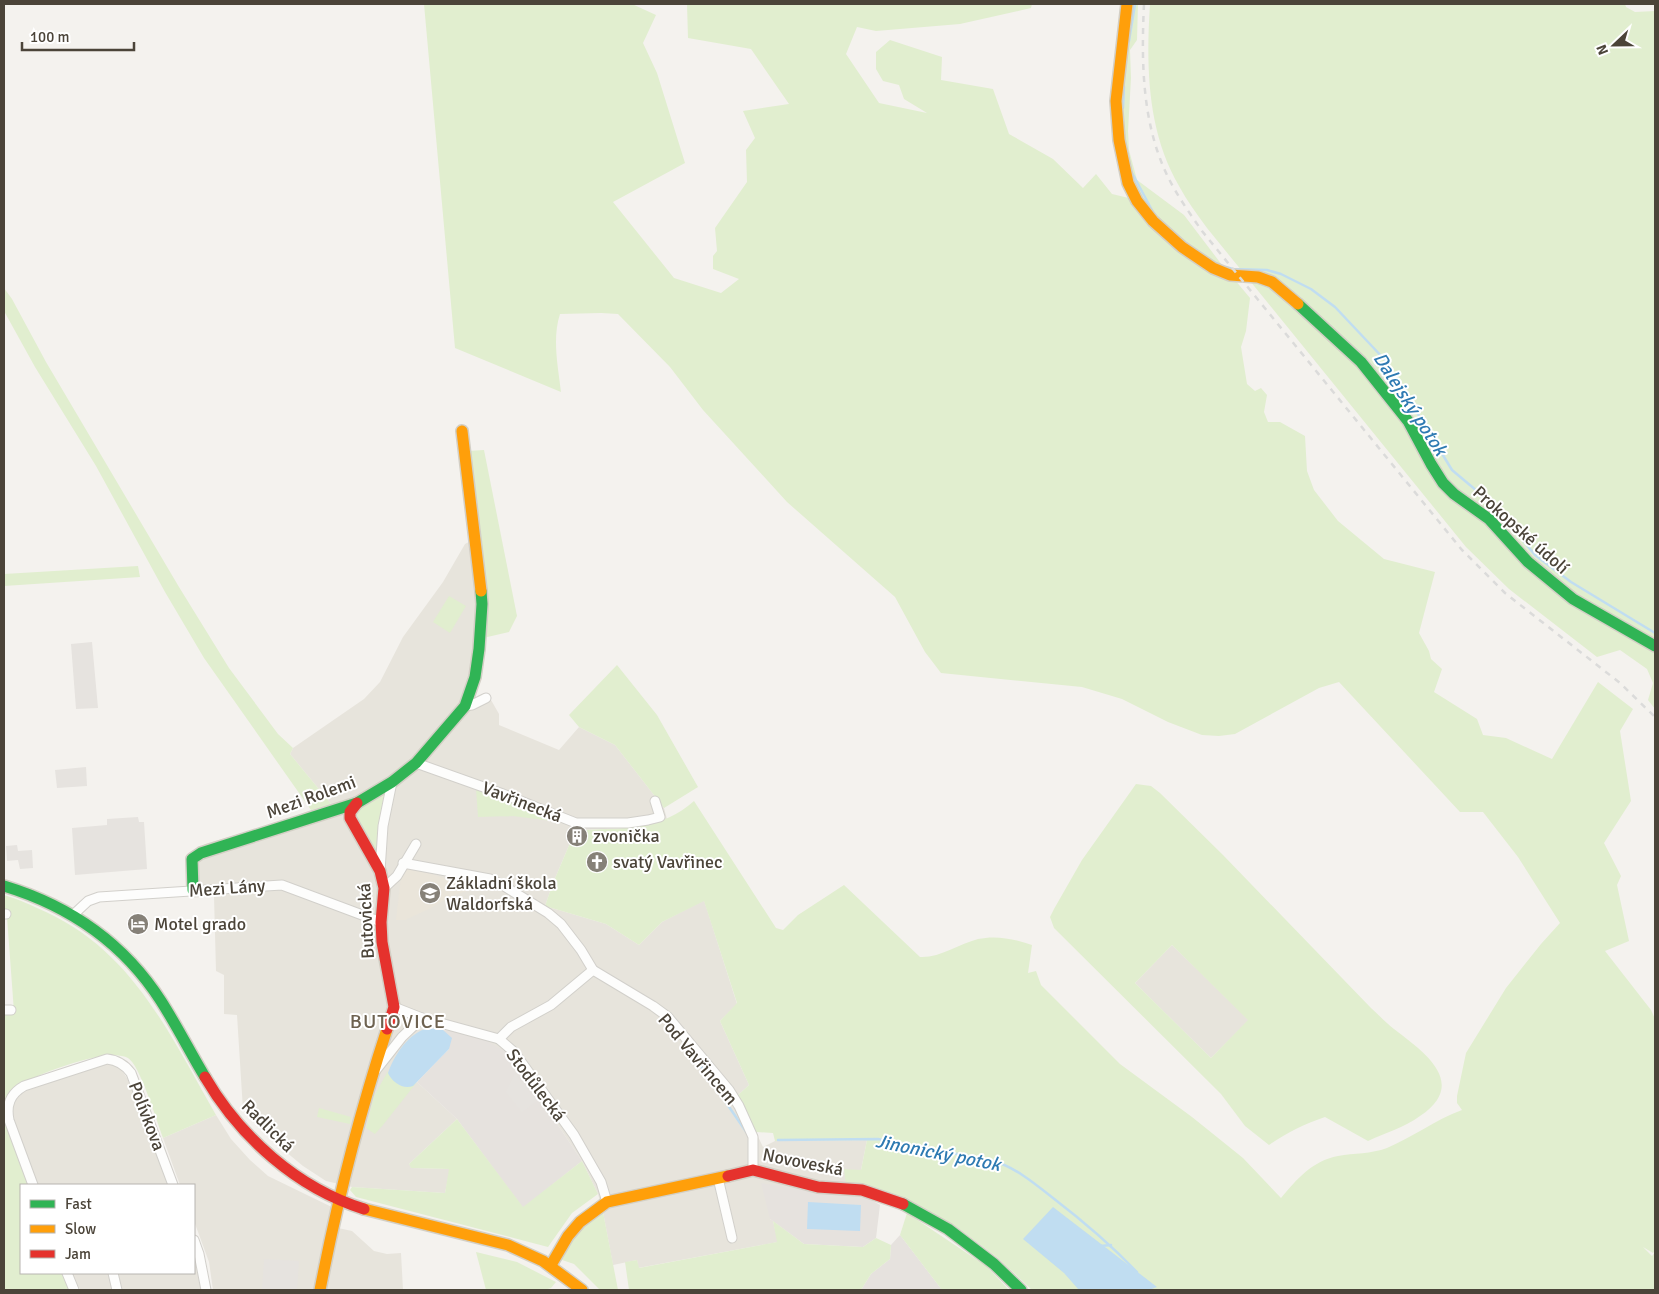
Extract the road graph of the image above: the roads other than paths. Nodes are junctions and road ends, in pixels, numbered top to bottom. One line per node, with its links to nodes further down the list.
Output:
1 (1127, 4): 3 (street, Prokopské údolí)
2 (462, 431): 5 (street, Mezi Rolemi)
3 (1655, 646)
4 (486, 698): 5 (street)
5 (465, 706): 6 (street, Mezi Rolemi)
6 (416, 763): 7 (street, Mezi Rolemi); 8 (street, Vavřinecká)
7 (392, 782): 9 (street, Mezi Rolemi); 12 (street)
8 (655, 801)
9 (357, 803): 12 (street, Butovická); 15 (street, Mezi Rolemi)
10 (416, 844): 11 (street)
11 (403, 864): 14 (street); 18 (street, Pod Vavřincem)
12 (380, 871): 14 (street, Butovická)
13 (4, 886): 16 (street, Radlická)
14 (384, 888): 17 (street, Butovická)
15 (193, 890): 16 (street, Mezi Lány); 17 (street, Mezi Lány)
16 (73, 915): 27 (street, Radlická)
17 (381, 922): 19 (street, Butovická)
18 (593, 970): 21 (street); 23 (street, Pod Vavřincem)
19 (394, 1008): 20 (street, Stodůlecká); 22 (street, Butovická)
20 (422, 1018): 21 (street, Stodůlecká); 22 (street, Butovická)
21 (499, 1039): 28 (street, Stodůlecká)
22 (372, 1074): 27 (street, Butovická)
23 (753, 1170): 24 (street, Novoveská); 39 (street, Novoveská)
24 (718, 1178): 28 (street, Novoveská); 29 (street)
25 (33, 1184): 26 (street, Polívkova)
26 (173, 1184)
27 (338, 1200): 31 (street, Radlická); 37 (street, Butovická)
28 (606, 1202): 31 (street, Novoveská)
29 (732, 1238)
30 (195, 1243): 36 (street)
31 (551, 1265): 38 (street, Radlická)
32 (66, 1274): 34 (street)
33 (113, 1274): 35 (street)
34 (74, 1290)
35 (117, 1290)
36 (206, 1290)
37 (320, 1290)
38 (582, 1290)
39 (1021, 1290)

